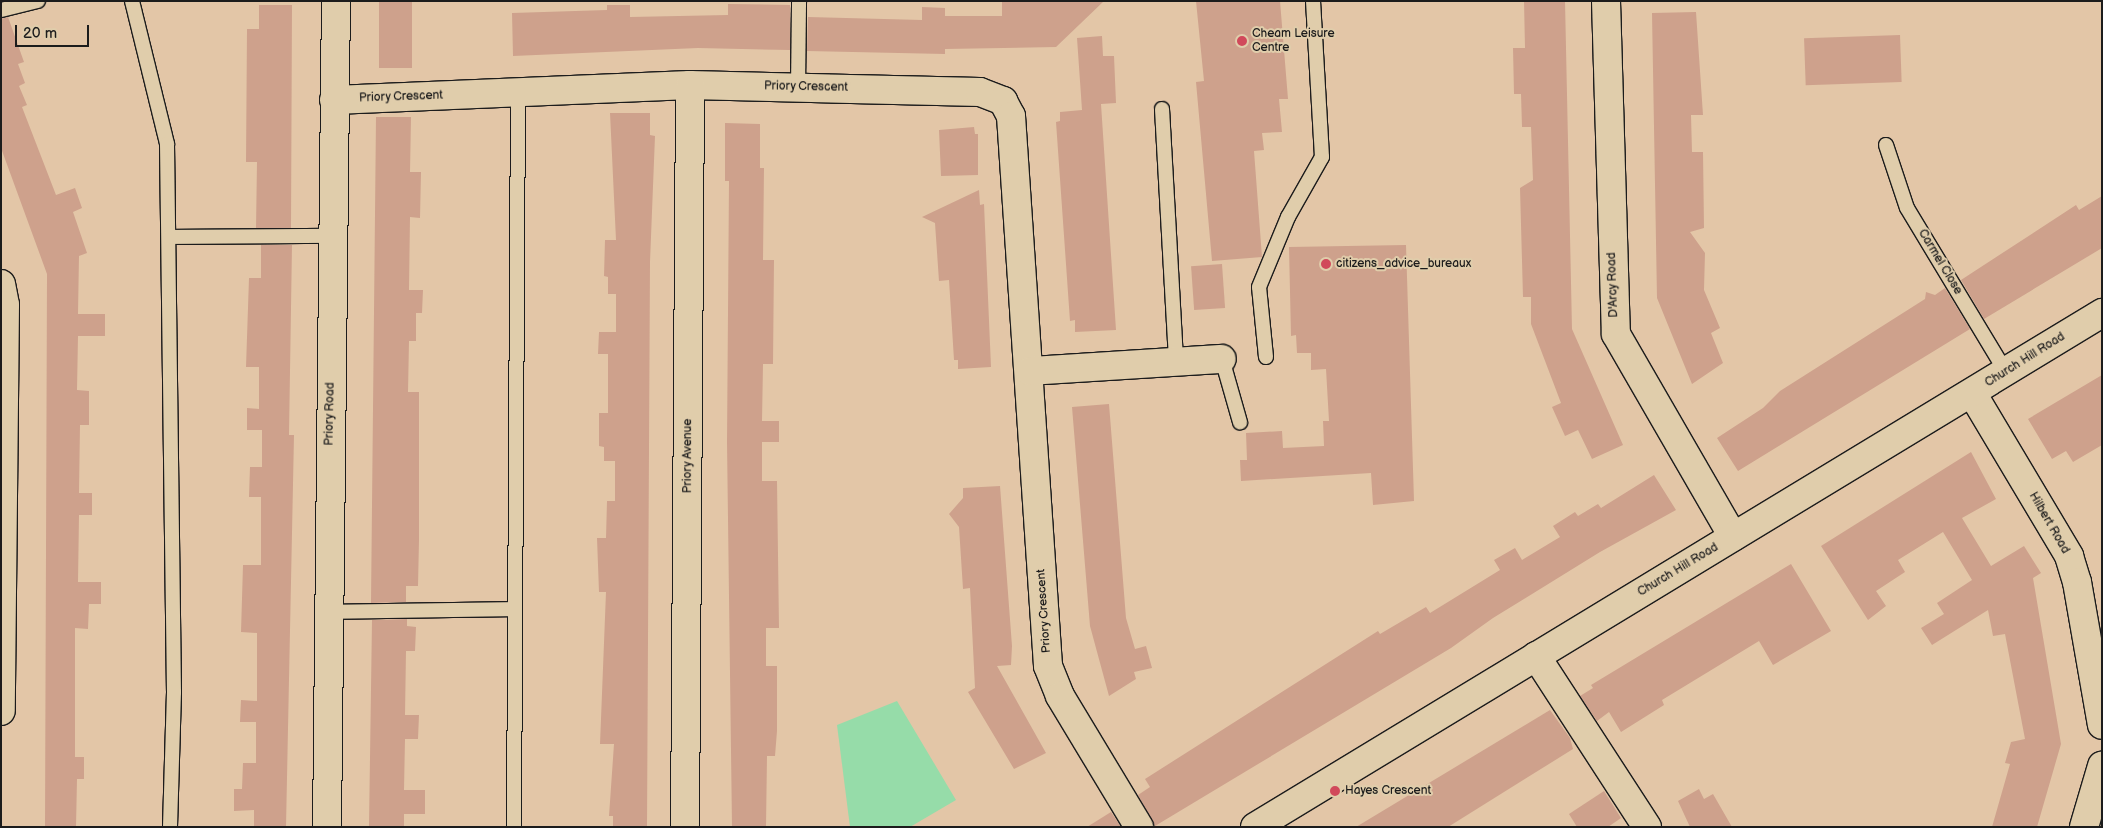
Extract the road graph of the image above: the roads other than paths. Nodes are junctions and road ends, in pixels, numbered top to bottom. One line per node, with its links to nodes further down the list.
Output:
1 (38, 1): 7 (lane)
2 (132, 1): 15 (lane)
3 (336, 1): 11 (street, Priory Road)
4 (799, 1): 9 (lane)
5 (1313, 1): 18 (lane)
6 (1606, 1): 25 (street, D'Arcy Road)
7 (1, 10)
8 (690, 85): 9 (street, Priory Crescent); 10 (street, Priory Crescent); 35 (street, Priory Avenue)
9 (798, 87): 21 (street, Priory Crescent)
10 (518, 94): 11 (street, Priory Crescent); 26 (lane)
11 (334, 100): 14 (street, Priory Road)
12 (1162, 109): 20 (lane)
13 (1886, 145): 22 (lane, Carmel Close)
14 (333, 236): 15 (lane); 27 (street, Priory Road)
15 (170, 238): 32 (lane)
16 (1, 284): 29 (street)
17 (2102, 313): 22 (street, Church Hill Road)
18 (1266, 357)
19 (1222, 359): 20 (street); 24 (lane)
20 (1176, 361): 21 (street)
21 (1030, 371): 36 (street, Priory Crescent)
22 (2006, 372): 23 (street, Church Hill Road)
23 (1972, 393): 25 (street, Church Hill Road); 30 (street, Hilbert Road)
24 (1240, 422)
25 (1733, 537): 28 (street, Church Hill Road)
26 (513, 609): 27 (lane); 34 (lane)
27 (327, 612): 33 (street, Priory Road)
28 (1536, 656): 37 (street, Church Hill Road); 38 (street)
29 (1, 711)
30 (2102, 725)
31 (2102, 766): 39 (street)
32 (170, 827)
33 (327, 827)
34 (514, 827)
35 (686, 827)
36 (1139, 827)
37 (1255, 827)
38 (1647, 827)
39 (2084, 827)

